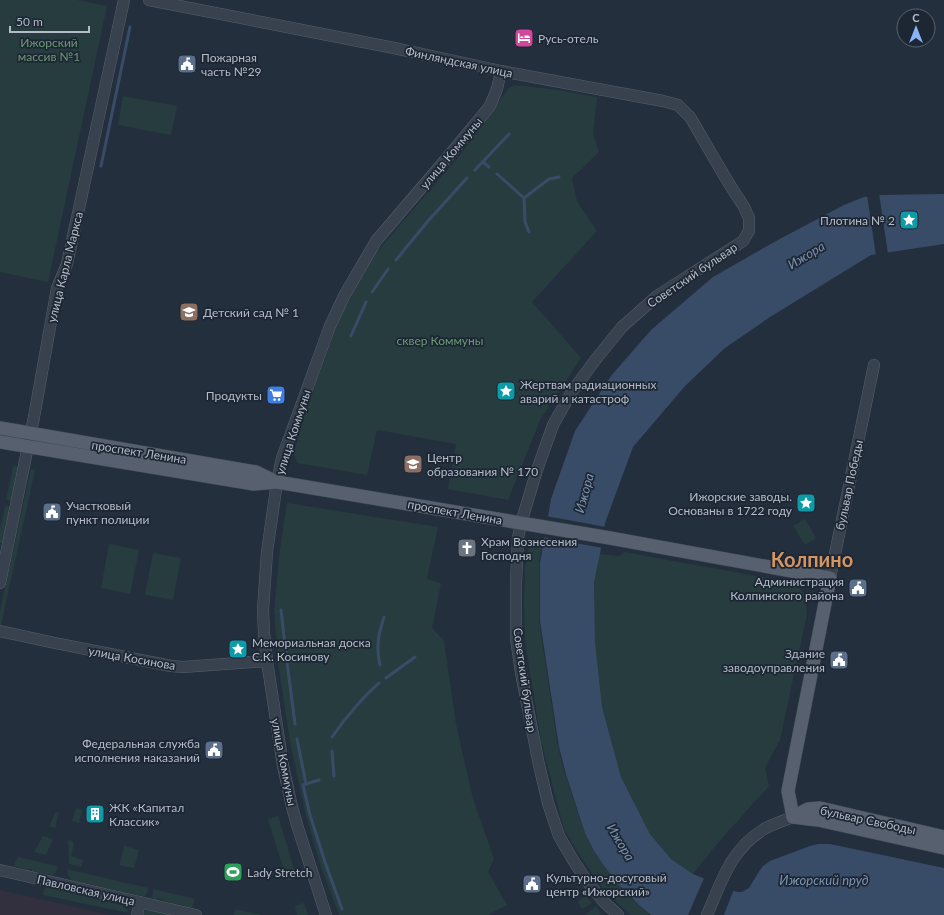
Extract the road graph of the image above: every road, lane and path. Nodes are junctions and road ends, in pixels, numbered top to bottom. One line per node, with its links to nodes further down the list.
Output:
1 (124, 0): 7 (street, улица Карла Маркса)
2 (149, 0): 3 (street, Финляндская улица)
3 (501, 71): 4 (street, Финляндская улица); 10 (street, улица Коммуны)
4 (728, 182): 11 (street, Советский бульвар)
5 (874, 365): 12 (street, бульвар Победы)
6 (0, 428): 7 (main road, проспект Ленина)
7 (31, 434): 9 (street, улица Карла Маркса); 10 (main road, проспект Ленина)
8 (0, 442): 9 (main road, проспект Ленина)
9 (28, 447): 10 (main road, проспект Ленина); 13 (street, улица Карла Маркса)
10 (277, 482): 11 (main road, проспект Ленина); 15 (street, улица Коммуны)
11 (521, 523): 12 (main road, проспект Ленина); 24 (street, Советский бульвар)
12 (830, 578): 16 (main road, бульвар Победы)
13 (0, 583)
14 (0, 631): 15 (street, улица Косинова)
15 (266, 661): 23 (street, улица Коммуны)
16 (793, 817): 17 (main road, бульвар Свободы); 18 (main road, бульвар Свободы); 25 (street, бульвар Свободы)
17 (944, 837)
18 (944, 848)
19 (0, 870): 20 (street, Павловская улица)
20 (140, 902): 21 (street); 22 (street, Павловская улица)
21 (137, 915)
22 (196, 915)
23 (326, 915)
24 (618, 915)
25 (707, 915)

